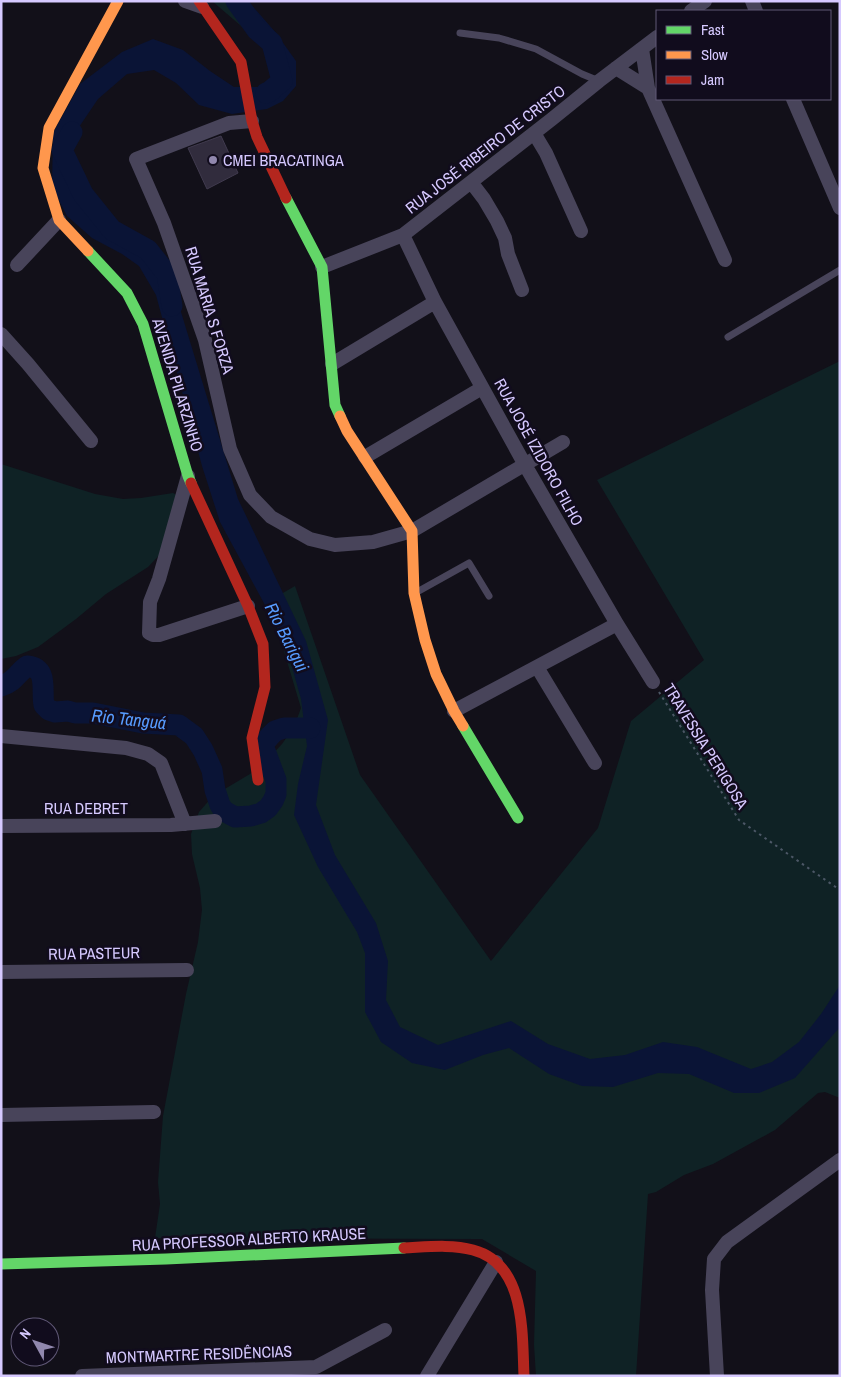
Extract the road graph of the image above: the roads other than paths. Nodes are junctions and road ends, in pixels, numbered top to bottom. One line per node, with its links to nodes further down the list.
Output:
1 (118, 1): 15 (street, AVENIDA PILARZINHO)
2 (185, 1): 3 (street)
3 (200, 4): 11 (street)
4 (460, 33): 8 (lane)
5 (656, 38): 6 (street, RUA JOSÉ RIBEIRO DE CRISTO)
6 (642, 49): 7 (street, RUA JOSÉ RIBEIRO DE CRISTO); 9 (street)
7 (616, 68): 8 (street, RUA JOSÉ RIBEIRO DE CRISTO); 9 (street)
8 (599, 81): 12 (street, RUA JOSÉ RIBEIRO DE CRISTO)
9 (648, 88): 18 (street)
10 (793, 100): 14 (street)
11 (252, 118): 20 (street); 33 (street, RUA MARIA S FORZA)
12 (534, 134): 13 (street, RUA JOSÉ RIBEIRO DE CRISTO); 16 (street)
13 (471, 182): 17 (street, RUA JOSÉ RIBEIRO DE CRISTO); 22 (street)
14 (840, 208)
15 (59, 220): 19 (street); 32 (street, AVENIDA PILARZINHO)
16 (581, 231)
17 (403, 235): 20 (street, RUA JOSÉ RIBEIRO DE CRISTO); 23 (street, RUA JOSÉ IZIDORO FILHO)
18 (725, 260)
19 (17, 265)
20 (322, 267): 26 (street)
21 (840, 270): 25 (lane)
22 (522, 290)
23 (435, 302): 26 (street); 27 (street, RUA JOSÉ IZIDORO FILHO)
24 (1, 334): 28 (street)
25 (728, 337)
26 (332, 364): 30 (street)
27 (482, 388): 30 (street); 31 (street, RUA JOSÉ IZIDORO FILHO)
28 (91, 441)
29 (563, 442): 31 (street)
30 (365, 457): 33 (street)
31 (525, 465): 33 (street); 37 (street, RUA JOSÉ IZIDORO FILHO)
32 (188, 476): 36 (street, AVENIDA PILARZINHO); 36 (street)
33 (412, 531): 34 (street)
34 (414, 593): 35 (lane); 40 (street)
35 (489, 596)
36 (248, 606): 43 (street, AVENIDA PILARZINHO)
37 (617, 624): 38 (street); 39 (street, RUA JOSÉ IZIDORO FILHO)
38 (537, 667): 40 (street); 42 (street)
39 (653, 682)
40 (454, 711): 44 (street)
41 (1, 736): 46 (street)
42 (595, 763)
43 (258, 780)
44 (518, 818)
45 (215, 821): 46 (street, RUA DEBRET)
46 (178, 824): 47 (street, RUA DEBRET)
47 (1, 826)
48 (187, 970): 49 (street, RUA PASTEUR)
49 (1, 972)
50 (154, 1112): 51 (street)
51 (1, 1115)
52 (840, 1160): 60 (street)
53 (496, 1262): 54 (street, RUA PROFESSOR ALBERTO KRAUSE); 58 (street); 59 (street)
54 (1, 1264)
55 (385, 1330): 56 (street, MONTMARTRE RESIDÊNCIAS)
56 (313, 1371): 57 (street, MONTMARTRE RESIDÊNCIAS)
57 (82, 1376)
58 (427, 1376)
59 (524, 1376)
60 (717, 1376)

